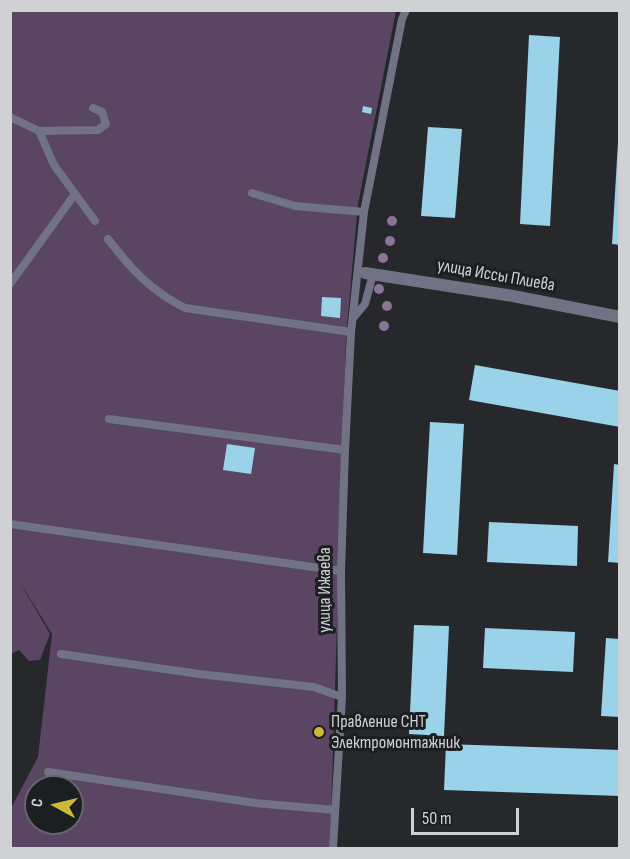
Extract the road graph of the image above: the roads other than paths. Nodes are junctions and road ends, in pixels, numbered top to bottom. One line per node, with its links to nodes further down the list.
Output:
1 (406, 10): 7 (lane, улица Ижаева)
2 (93, 108): 4 (lane)
3 (10, 117): 4 (lane)
4 (39, 131): 6 (lane)
5 (252, 193): 7 (lane)
6 (75, 194): 8 (lane); 11 (lane)
7 (364, 212): 13 (lane, улица Ижаева)
8 (95, 221)
9 (108, 239): 14 (lane)
10 (369, 274): 12 (street, улица Иссы Плиева); 13 (lane)
11 (10, 284)
12 (620, 317)
13 (353, 318): 14 (lane, улица Ижаева)
14 (351, 332): 16 (lane, улица Ижаева)
15 (109, 419): 16 (lane)
16 (345, 450): 18 (lane, улица Ижаева)
17 (10, 524): 18 (lane)
18 (341, 571): 20 (lane, улица Ижаева)
19 (61, 654): 20 (lane)
20 (342, 697): 22 (lane, улица Ижаева)
21 (48, 772): 22 (lane)
22 (335, 810): 23 (lane, улица Ижаева)
23 (333, 849)

